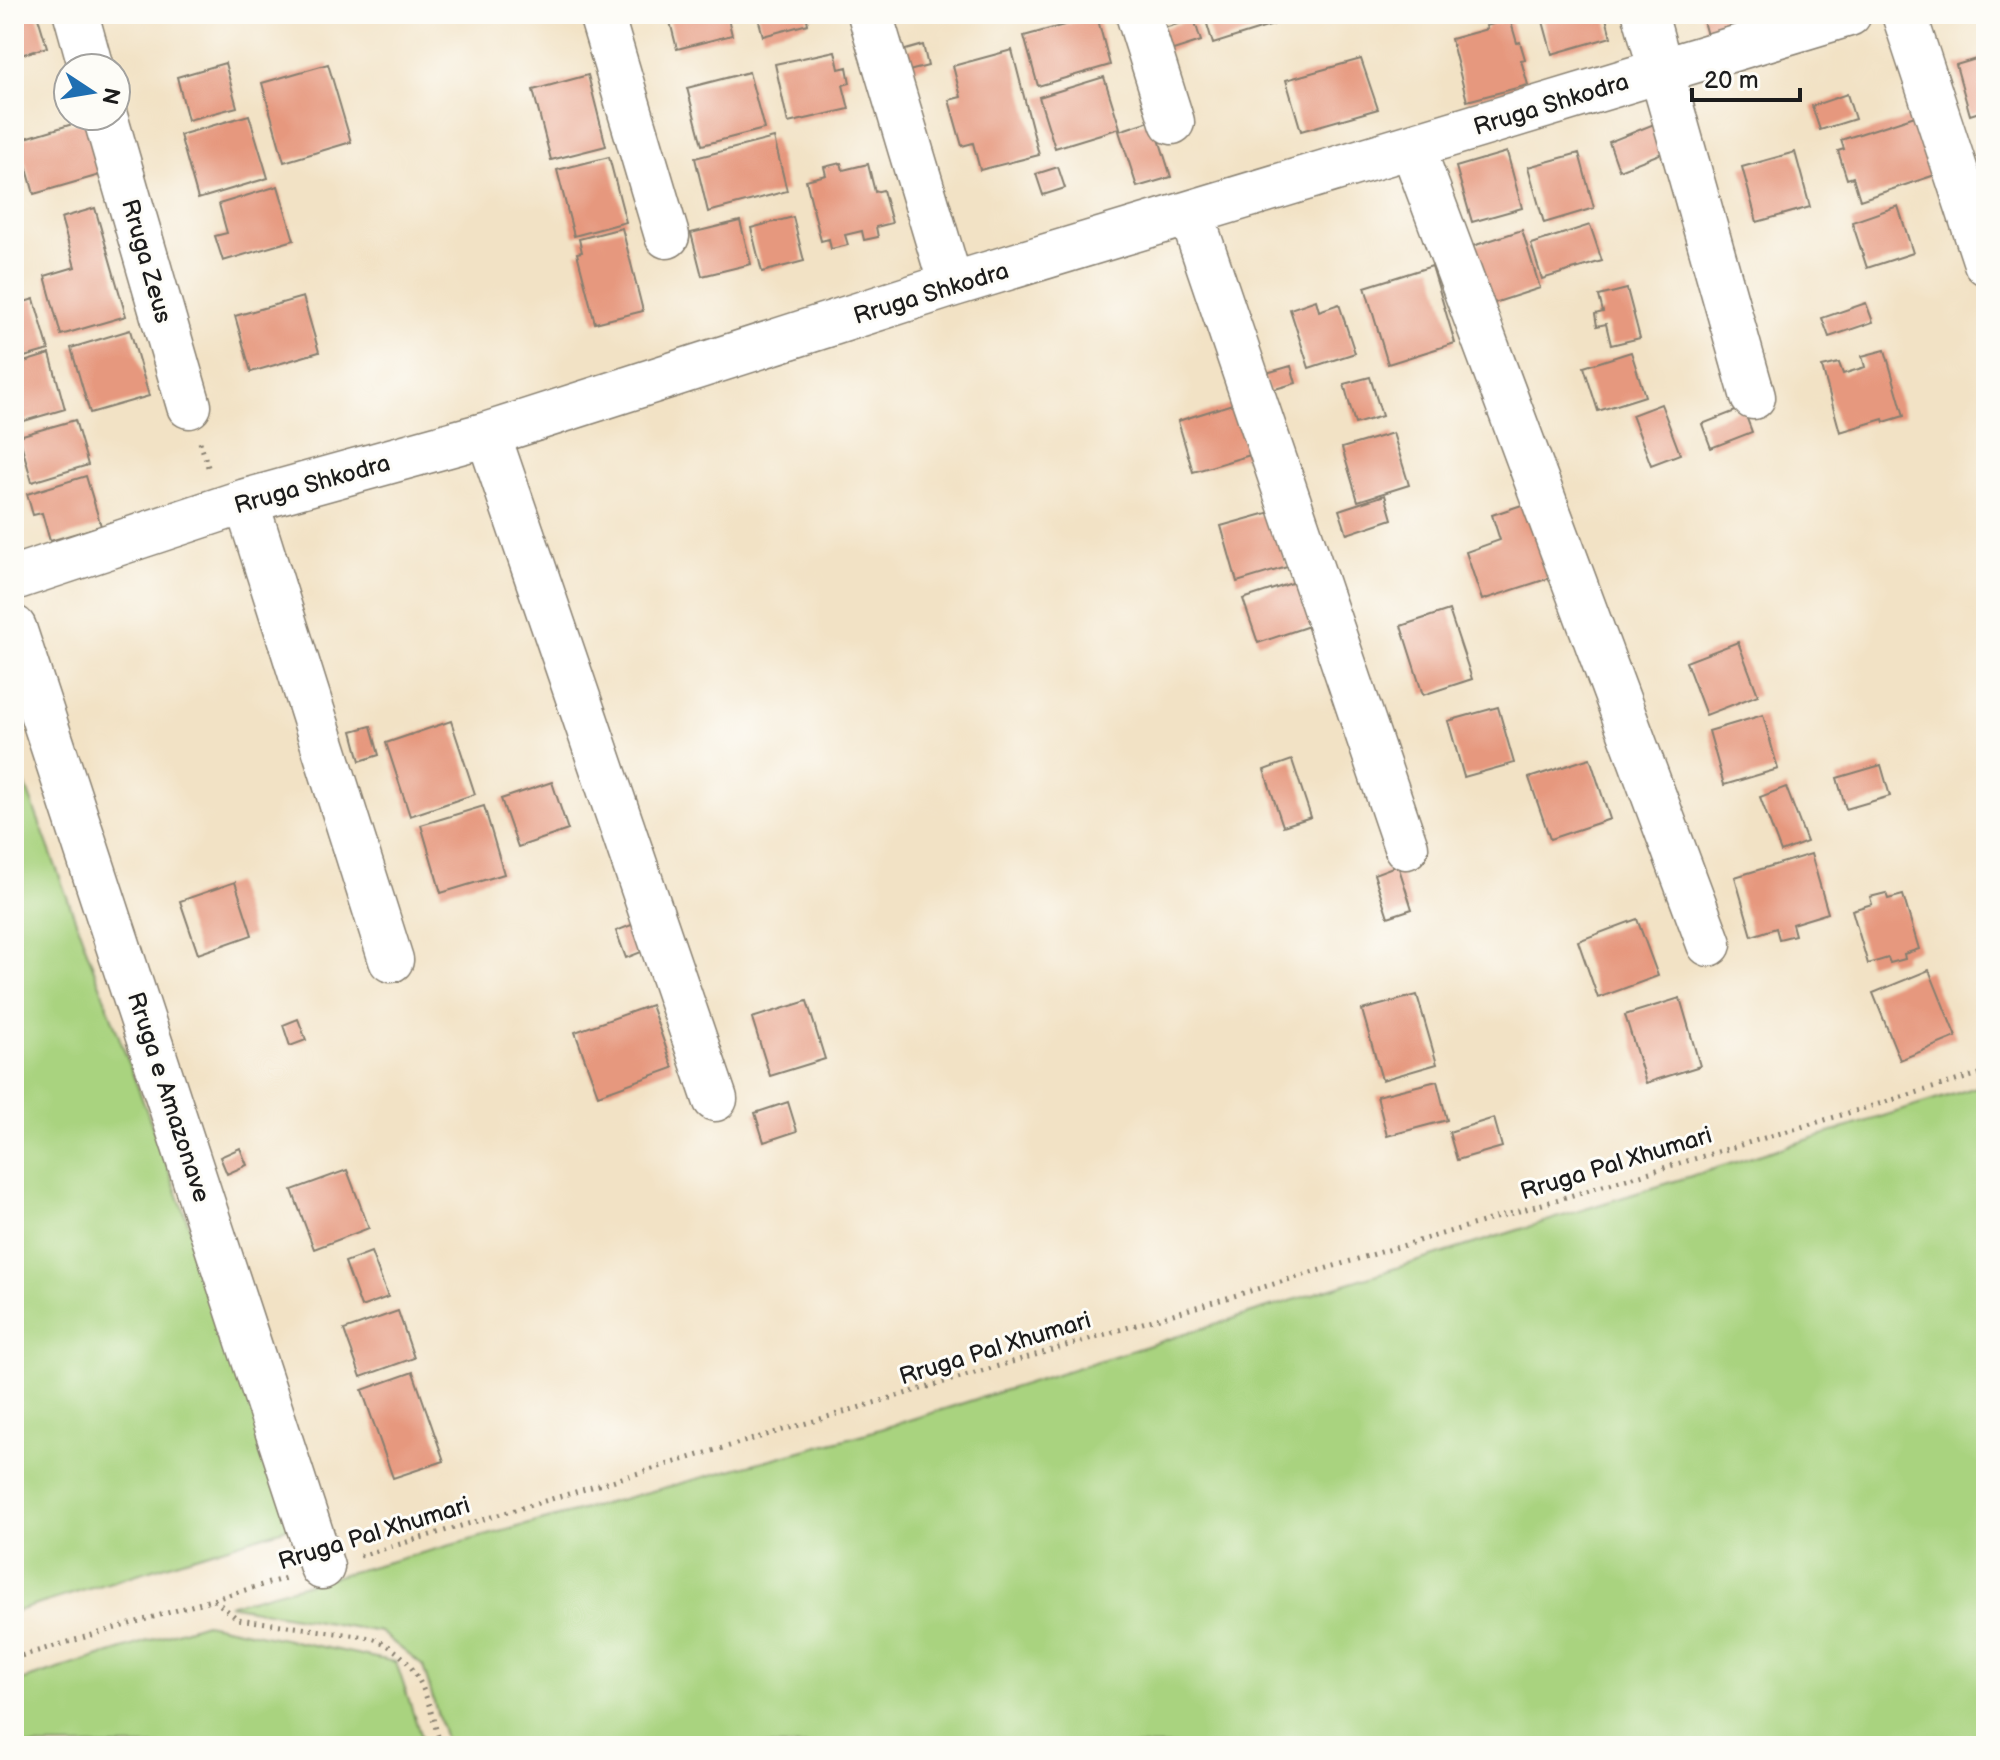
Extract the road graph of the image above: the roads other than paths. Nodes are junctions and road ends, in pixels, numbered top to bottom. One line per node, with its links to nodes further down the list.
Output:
1 (76, 14): 8 (street)
2 (601, 14): 14 (street)
3 (870, 14): 16 (street)
4 (1138, 14): 10 (street)
5 (1645, 14): 9 (street)
6 (1849, 14): 9 (street, Rruga Shkodra)
7 (1904, 14): 15 (street)
8 (87, 52)
9 (1661, 70): 12 (street, Rruga Shkodra); 17 (street)
10 (1172, 122)
11 (110, 132): 18 (street, Rruga Zeus)
12 (1412, 146): 13 (street, Rruga Shkodra); 24 (street)
13 (1191, 214): 16 (street, Rruga Shkodra); 23 (street)
14 (667, 236)
15 (1986, 263)
16 (951, 285): 19 (street, Rruga Shkodra)
17 (1753, 397)
18 (189, 406)
19 (488, 434): 20 (street, Rruga Shkodra); 26 (street)
20 (234, 505): 21 (street, Rruga Shkodra); 25 (street)
21 (14, 578)
22 (14, 628): 27 (street, Rruga e Amazonave)
23 (1406, 847)
24 (1709, 944)
25 (391, 960)
26 (715, 1099)
27 (322, 1567)

